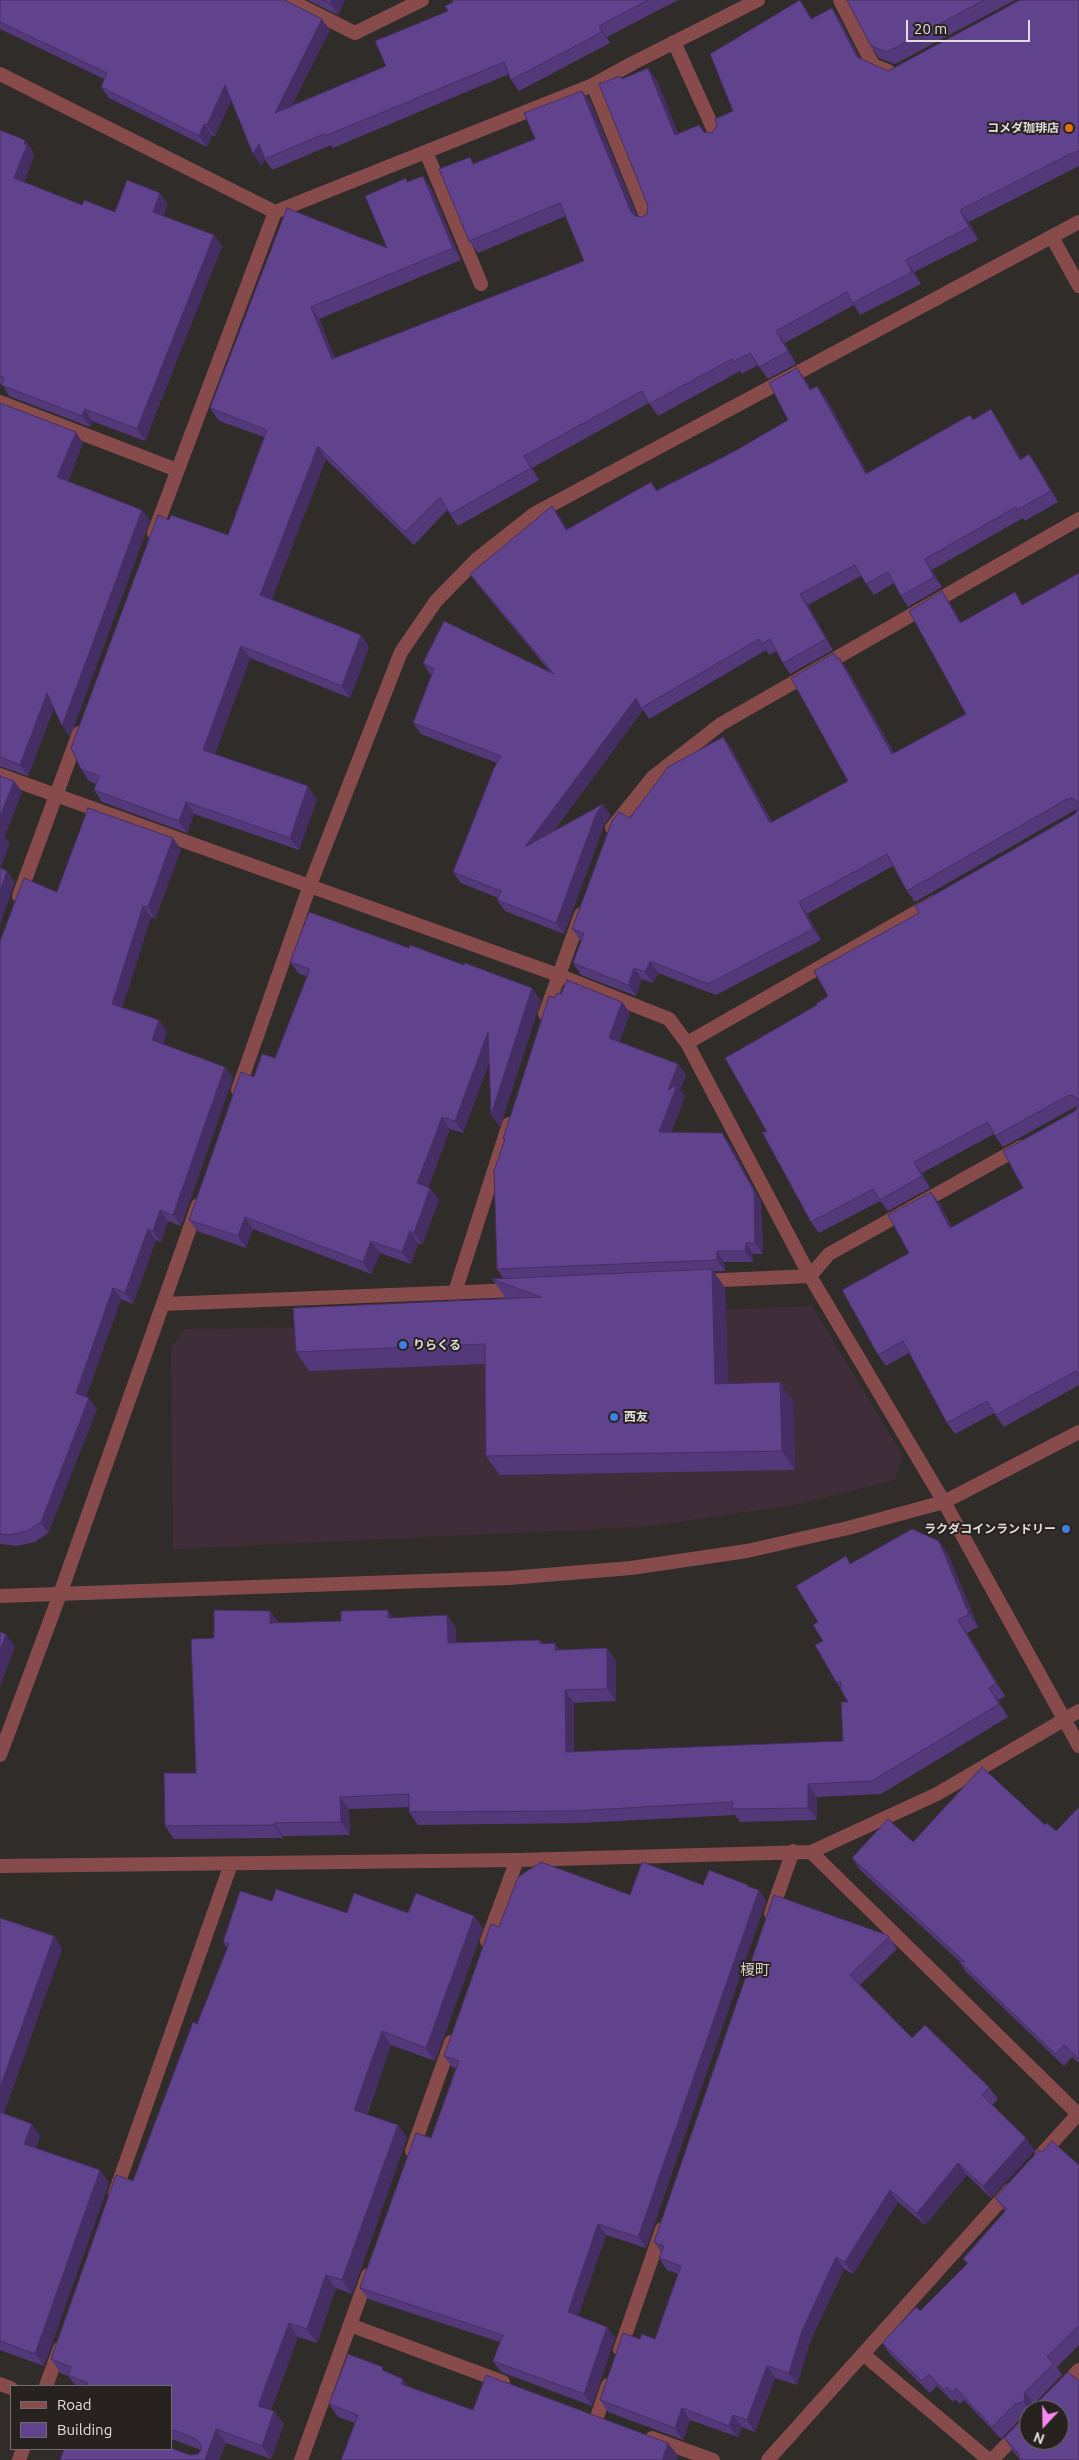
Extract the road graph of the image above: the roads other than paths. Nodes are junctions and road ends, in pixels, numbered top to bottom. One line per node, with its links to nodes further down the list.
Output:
1 (289, 0): 5 (street)
2 (422, 0): 5 (street)
3 (758, 0): 6 (street)
4 (840, 0): 7 (street)
5 (398, 5)
6 (674, 42): 9 (street); 10 (street)
7 (904, 69)
8 (0, 74): 12 (street)
9 (594, 85): 11 (street); 13 (street)
10 (717, 137)
11 (426, 152): 12 (street); 16 (street)
12 (275, 212): 19 (street)
13 (648, 221)
14 (1079, 222): 15 (street)
15 (1052, 237): 17 (street); 26 (street)
16 (481, 284)
17 (1079, 286)
18 (0, 402): 19 (street)
19 (177, 470): 21 (street)
20 (1079, 519): 25 (street)
21 (149, 545)
22 (84, 722): 24 (street)
23 (0, 775): 24 (street)
24 (56, 796): 26 (street); 29 (street)
25 (609, 837)
26 (310, 885): 30 (street); 33 (street)
27 (943, 896): 32 (street)
28 (585, 902): 30 (street)
29 (13, 912)
30 (558, 976): 31 (street); 32 (street)
31 (540, 1031)
32 (687, 1043): 37 (street)
33 (234, 1100)
34 (512, 1115): 40 (street)
35 (1036, 1139): 37 (street)
36 (202, 1192): 41 (street)
37 (810, 1276): 38 (street); 43 (street)
38 (691, 1282)
39 (534, 1289): 40 (street)
40 (455, 1292): 41 (street)
41 (163, 1304): 44 (street)
42 (1079, 1432): 43 (street)
43 (944, 1502): 44 (street); 47 (street)
44 (60, 1594): 45 (street); 49 (street)
45 (0, 1596)
46 (1079, 1711): 47 (street)
47 (1063, 1720): 48 (street); 51 (street)
48 (1079, 1746)
49 (0, 1755)
50 (793, 1851): 51 (street); 52 (street); 55 (street)
51 (811, 1852): 58 (street)
52 (516, 1860): 53 (street); 56 (street)
53 (231, 1864): 54 (street); 62 (street)
54 (0, 1866)
55 (767, 1927)
56 (483, 1953)
57 (456, 2027): 60 (street)
58 (1078, 2114): 59 (street)
59 (1032, 2165)
60 (406, 2167)
61 (1019, 2179): 67 (street)
62 (109, 2209)
63 (666, 2219): 72 (street)
64 (373, 2260): 65 (street)
65 (350, 2325): 70 (street); 75 (street)
66 (66, 2330): 69 (street)
67 (863, 2354): 77 (street); 78 (street)
68 (1079, 2370): 71 (street)
69 (46, 2385)
70 (515, 2387)
71 (1050, 2400)
72 (597, 2417)
73 (1019, 2432): 78 (street)
74 (642, 2434): 76 (street)
75 (301, 2460)
76 (712, 2460)
77 (768, 2460)
78 (991, 2460)

